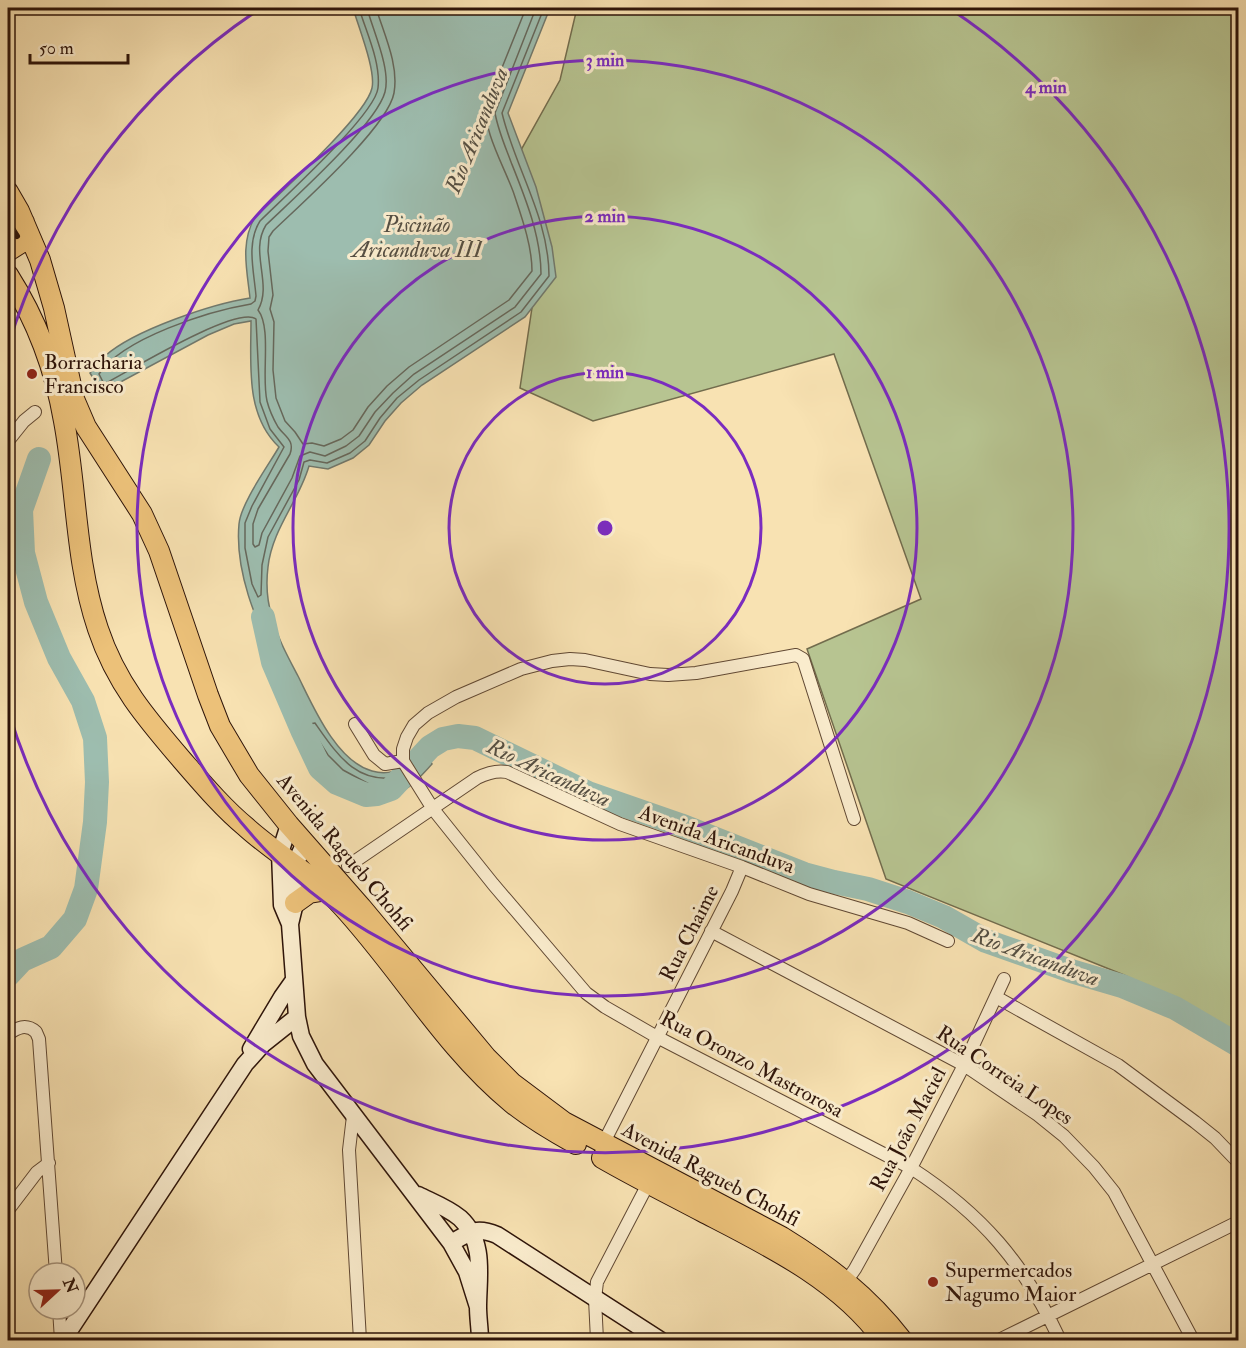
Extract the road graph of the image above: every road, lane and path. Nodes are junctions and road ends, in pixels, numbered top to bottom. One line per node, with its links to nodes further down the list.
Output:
1 (8, 194): 2 (main road, Avenida Ragueb Chohfi)
2 (24, 222): 3 (main road); 11 (main road, Avenida Ragueb Chohfi)
3 (8, 251)
4 (11, 284): 13 (main road, Avenida Ragueb Chohfi)
5 (35, 412): 6 (street)
6 (8, 441)
7 (355, 724): 8 (street)
8 (405, 766): 9 (street, Rua Oronzo Mastrorosa); 10 (street)
9 (433, 808): 14 (street); 15 (street, Avenida Aricanduva); 26 (street, Rua Oronzo Mastrorosa)
10 (854, 819)
11 (289, 825): 12 (main road, Avenida Ragueb Chohfi); 13 (street)
12 (305, 843): 13 (street); 30 (main road, Avenida Ragueb Chohfi)
13 (288, 858): 16 (main road, Avenida Ragueb Chohfi); 17 (street); 18 (street)
14 (348, 866)
15 (742, 867): 19 (street, Rua Chaime); 20 (street, Avenida Aricanduva)
16 (327, 890): 17 (main road); 34 (main road, Avenida Ragueb Chohfi)
17 (295, 903): 18 (street)
18 (290, 924): 22 (street)
19 (711, 931): 26 (street, Rua Chaime); 28 (street, Rua Correia Lopes)
20 (948, 941)
21 (1004, 979): 23 (street, Rua João Maciel)
22 (294, 980): 24 (street); 27 (street)
23 (996, 997): 28 (street, Rua João Maciel); 31 (street)
24 (297, 1017): 27 (street); 29 (street)
25 (10, 1032): 32 (street)
26 (657, 1037): 30 (street, Rua Chaime); 33 (street, Rua Oronzo Mastrorosa)
27 (245, 1064): 47 (street)
28 (964, 1065): 33 (street, Rua João Maciel); 41 (street, Rua Correia Lopes)
29 (353, 1116): 35 (street); 48 (street)
30 (603, 1144): 42 (main road, Avenida Ragueb Chohfi)
31 (1239, 1162)
32 (49, 1163): 36 (street); 40 (street)
33 (910, 1168): 42 (street, Rua João Maciel); 45 (street, Rua Oronzo Mastrorosa)
34 (648, 1184): 42 (main road, Avenida Ragueb Chohfi); 43 (street)
35 (415, 1194): 38 (street); 39 (street)
36 (8, 1210)
37 (1239, 1222): 41 (street)
38 (470, 1232): 39 (street); 43 (street); 44 (street)
39 (451, 1243): 44 (street)
40 (55, 1261)
41 (1154, 1264): 45 (street); 56 (street, Rua Correia Lopes)
42 (842, 1287): 52 (main road, Avenida Ragueb Chohfi); 53 (main road, Avenida Ragueb Chohfi)
43 (595, 1299): 50 (street); 51 (street)
44 (478, 1307): 49 (street)
45 (1049, 1315): 54 (street); 55 (street, Rua Oronzo Mastrorosa)
46 (60, 1321): 47 (street)
47 (62, 1341)
48 (360, 1341)
49 (480, 1341)
50 (597, 1341)
51 (660, 1341)
52 (883, 1341)
53 (902, 1341)
54 (999, 1341)
55 (1060, 1341)
56 (1193, 1341)

